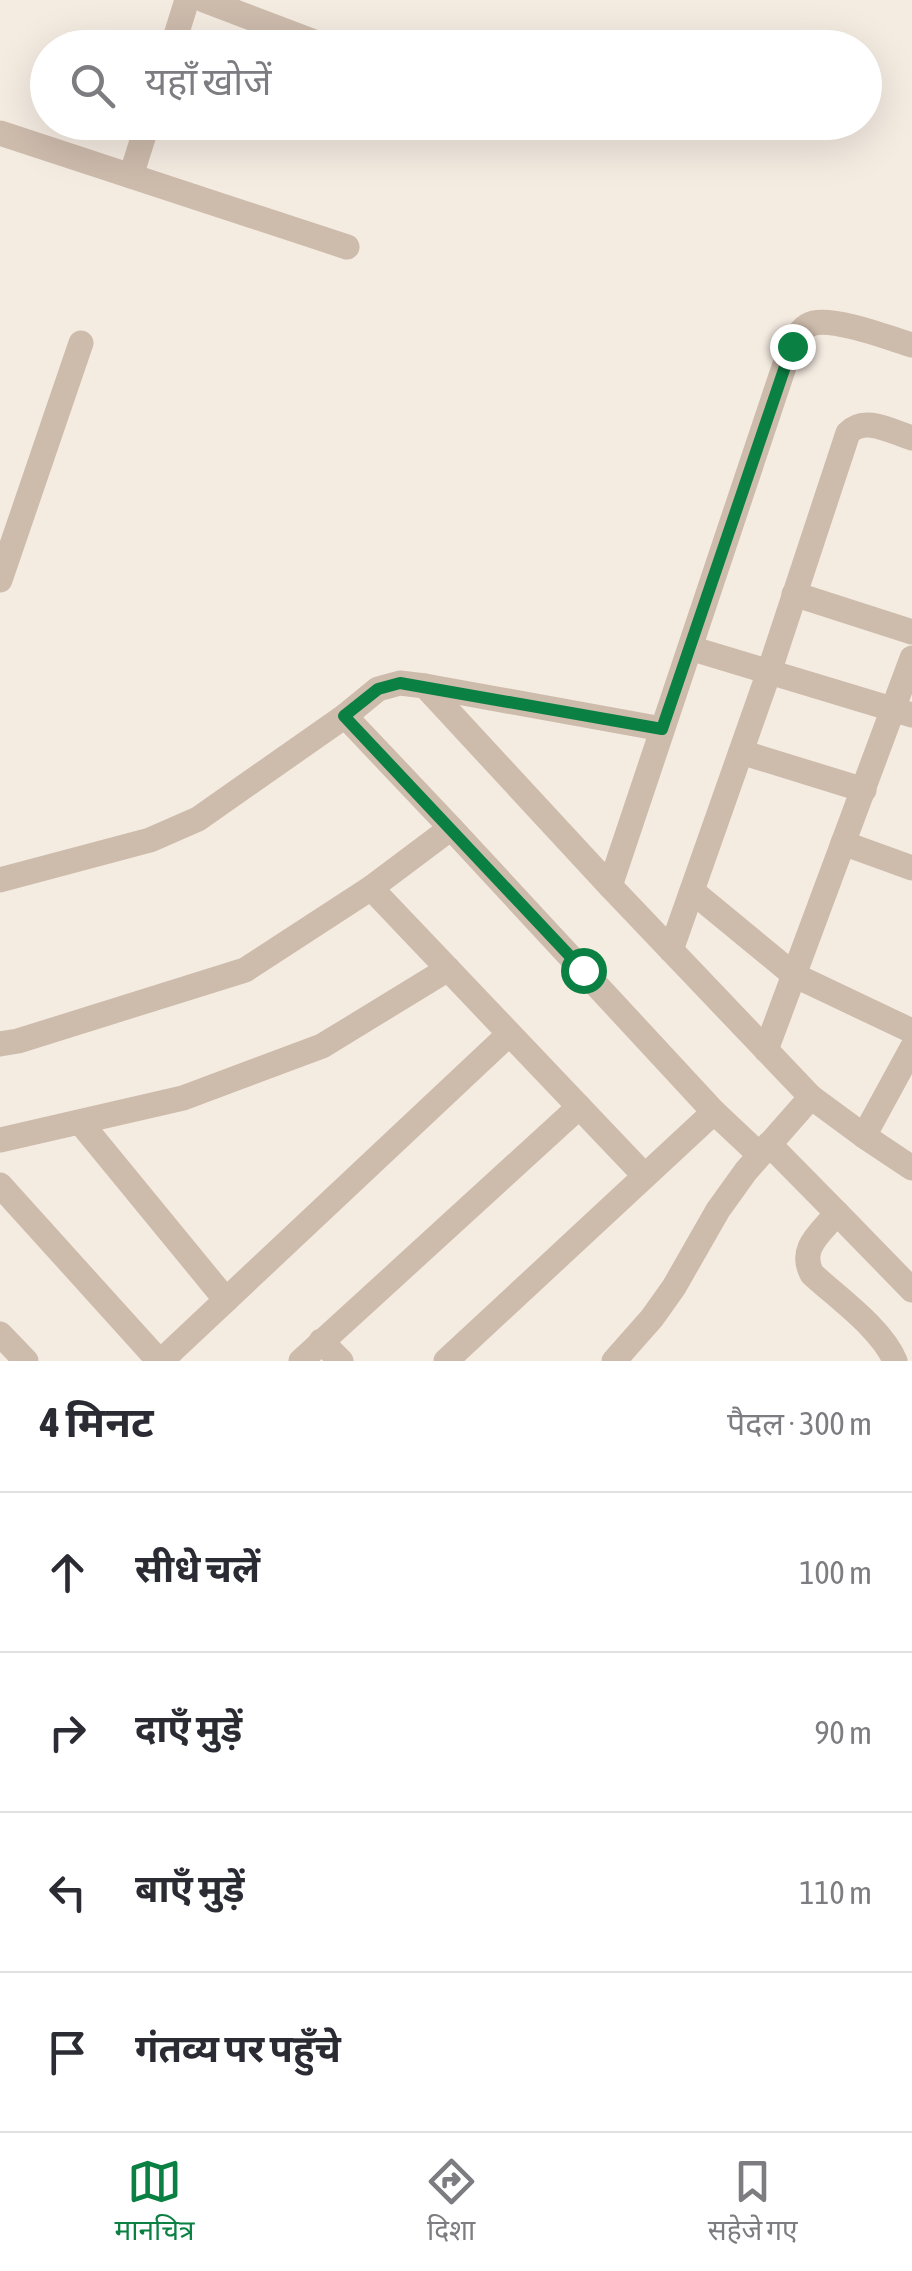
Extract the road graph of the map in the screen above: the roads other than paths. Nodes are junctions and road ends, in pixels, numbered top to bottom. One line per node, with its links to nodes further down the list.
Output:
1 (187, 0): 3 (street)
2 (204, 0): 4 (street)
3 (178, 30)
4 (283, 30)
5 (0, 133): 7 (street)
6 (142, 140): 7 (street)
7 (131, 176): 8 (street)
8 (348, 247)
9 (81, 343): 12 (street)
10 (912, 345): 15 (street)
11 (912, 438): 13 (street)
12 (0, 580)
13 (794, 594): 14 (street); 17 (street)
14 (912, 632)
15 (690, 648): 17 (street); 21 (street)
16 (912, 658): 19 (street)
17 (769, 672): 19 (street); 22 (street)
18 (424, 686): 20 (street); 21 (street); 28 (street)
19 (903, 712): 23 (street)
20 (344, 716): 24 (street); 27 (street)
21 (662, 729): 28 (street)
22 (741, 752): 23 (street); 30 (street)
23 (864, 790): 25 (street)
24 (451, 828): 29 (street); 41 (street)
25 (844, 843): 26 (street); 33 (street)
26 (912, 868)
27 (0, 880)
28 (610, 886): 31 (street)
29 (370, 888): 32 (street); 36 (street)
30 (692, 891): 31 (street); 33 (street)
31 (671, 950): 38 (street)
32 (448, 969): 35 (street); 42 (street)
33 (794, 975): 34 (street); 38 (street)
34 (912, 1032)
35 (509, 1034): 40 (street); 51 (street)
36 (0, 1044)
37 (912, 1048): 43 (street)
38 (766, 1050): 39 (street)
39 (811, 1097): 43 (street); 45 (street)
40 (579, 1107): 47 (street); 53 (street)
41 (714, 1112): 45 (street); 47 (street)
42 (80, 1122): 44 (street); 51 (street)
43 (864, 1136): 46 (street)
44 (0, 1140)
45 (765, 1149): 49 (street); 54 (street)
46 (912, 1168)
47 (645, 1176): 59 (street)
48 (0, 1184): 56 (street)
49 (837, 1213): 50 (street); 61 (street)
50 (912, 1290)
51 (226, 1300): 56 (street)
52 (0, 1334): 55 (street)
53 (321, 1342): 57 (street); 58 (street)
54 (620, 1355): 60 (street)
55 (26, 1361)
56 (160, 1361)
57 (301, 1361)
58 (341, 1361)
59 (446, 1361)
60 (650, 1361)
61 (894, 1361)

